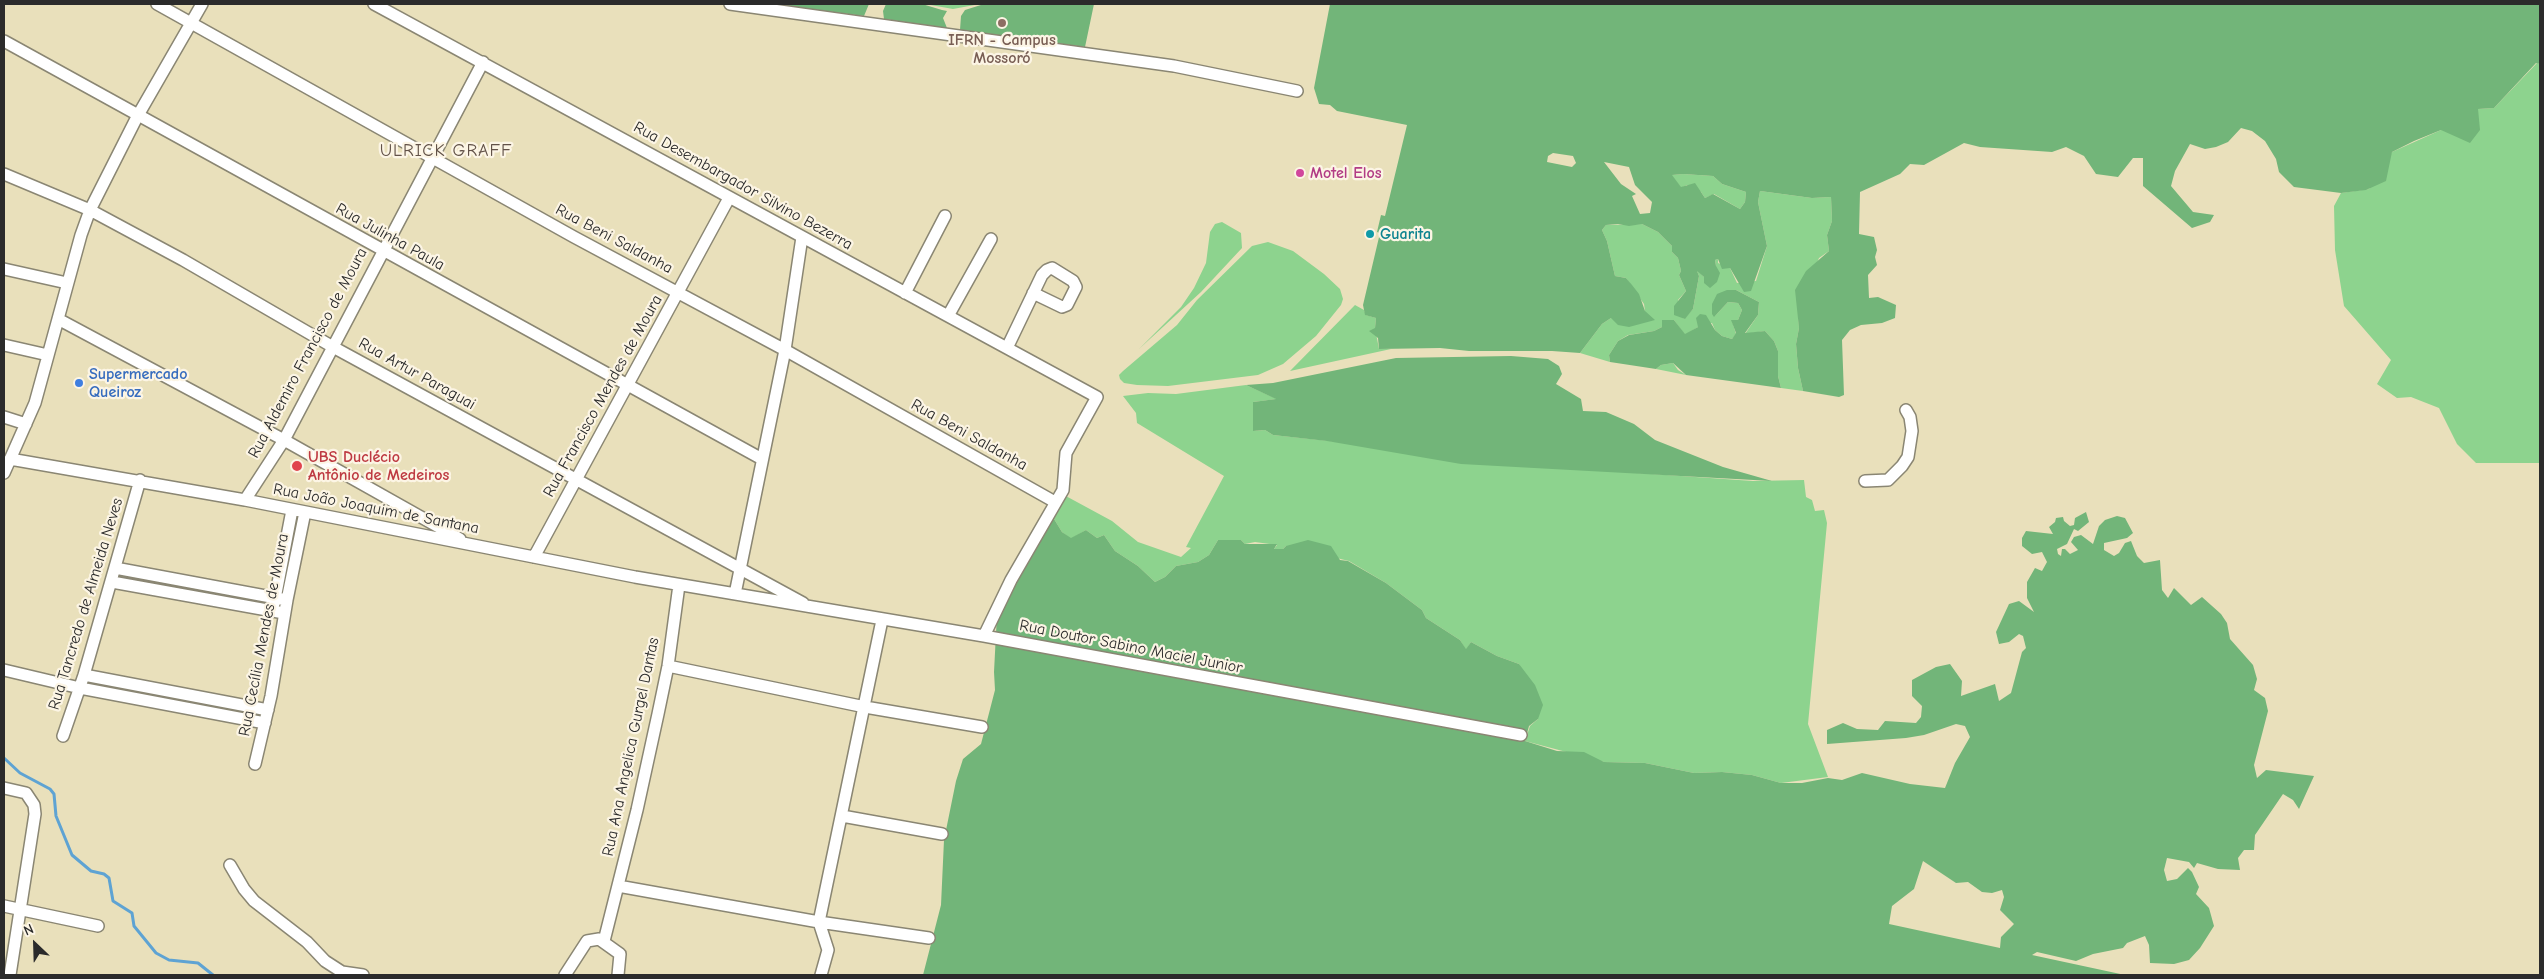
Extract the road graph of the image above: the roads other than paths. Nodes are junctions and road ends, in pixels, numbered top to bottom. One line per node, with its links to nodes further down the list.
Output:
1 (158, 4): 5 (street, Rua Beni Saldanha)
2 (202, 4): 5 (street)
3 (374, 4): 7 (street, Rua Desembargador Silvino Bezerra)
4 (730, 4): 8 (street)
5 (190, 23): 9 (street); 10 (street, Rua Beni Saldanha)
6 (4, 41): 9 (street, Rua Julinha Paula)
7 (483, 62): 10 (street, Rua Aldemiro Francisco de Moura); 12 (street, Rua Desembargador Silvino Bezerra)
8 (1297, 91)
9 (137, 117): 13 (street); 17 (street, Rua Julinha Paula)
10 (433, 158): 17 (street, Rua Aldemiro Francisco de Moura); 20 (street, Rua Beni Saldanha)
11 (4, 174): 13 (street, Rua Artur Paraguai)
12 (729, 198): 15 (street, Rua Desembargador Silvino Bezerra); 20 (street, Rua Francisco Mendes de Moura)
13 (90, 210): 19 (street); 26 (street, Rua Artur Paraguai)
14 (945, 216): 22 (street)
15 (802, 237): 22 (street, Rua Desembargador Silvino Bezerra); 28 (street)
16 (991, 240): 23 (street)
17 (382, 250): 26 (street, Rua Aldemiro Francisco de Moura); 30 (street, Rua Julinha Paula)
18 (4, 269): 19 (street)
19 (67, 283): 24 (street)
20 (678, 292): 28 (street, Rua Beni Saldanha); 30 (street, Rua Francisco Mendes de Moura)
21 (1033, 292): 27 (street)
22 (904, 293): 23 (street, Rua Desembargador Silvino Bezerra)
23 (948, 316): 27 (street, Rua Desembargador Silvino Bezerra)
24 (58, 319): 29 (street); 34 (street)
25 (4, 345): 29 (street)
26 (333, 347): 34 (street, Rua Aldemiro Francisco de Moura); 38 (street, Rua Artur Paraguai)
27 (1007, 348): 42 (street, Rua Desembargador Silvino Bezerra)
28 (785, 350): 36 (street); 42 (street, Rua Beni Saldanha)
29 (48, 355): 33 (street)
30 (627, 385): 36 (street, Rua Julinha Paula); 38 (street, Rua Francisco Mendes de Moura)
31 (1906, 410): 40 (street)
32 (4, 417): 33 (street)
33 (26, 424): 35 (street)
34 (284, 440): 41 (street, Rua Aldemiro Francisco de Moura); 45 (street)
35 (10, 459): 37 (street); 39 (street, Rua João Joaquim de Santana)
36 (762, 459): 48 (street)
37 (4, 473)
38 (576, 479): 46 (street, Rua Francisco Mendes de Moura); 48 (street, Rua Artur Paraguai)
39 (140, 480): 41 (street, Rua João Joaquim de Santana); 47 (street, Rua Tancredo de Almeida Neves)
40 (1865, 481)
41 (245, 500): 43 (street, Rua João Joaquim de Santana)
42 (1056, 502): 57 (street)
43 (292, 510): 44 (street, Rua João Joaquim de Santana); 52 (street, Rua Cecília Mendes de Moura)
44 (306, 512): 45 (street, Rua João Joaquim de Santana); 52 (street, Rua Cecília Mendes de Moura)
45 (469, 544): 46 (street, Rua João Joaquim de Santana)
46 (534, 557): 50 (street, Rua João Joaquim de Santana)
47 (115, 568): 49 (street, Rua Tancredo de Almeida Neves); 52 (street)
48 (740, 568): 51 (street); 53 (street, Rua Artur Paraguai)
49 (112, 582): 54 (street); 60 (street, Rua Tancredo de Almeida Neves)
50 (678, 584): 51 (street, Rua João Joaquim de Santana); 58 (street, Rua Ana Angelica Gurgel Dantas)
51 (735, 594): 53 (street, Rua Doutor Sabino Maciel Junior)
52 (281, 599): 54 (street, Rua Cecília Mendes de Moura); 55 (street, Rua Cecília Mendes de Moura)
53 (813, 609): 56 (street, Rua Doutor Sabino Maciel Junior)
54 (272, 610): 55 (street)
55 (284, 613): 63 (street, Rua Cecília Mendes de Moura)
56 (882, 620): 57 (street, Rua Doutor Sabino Maciel Junior); 62 (street)
57 (984, 636): 66 (street, Rua Doutor Sabino Maciel Junior)
58 (668, 666): 62 (street); 73 (street, Rua Ana Angelica Gurgel Dantas)
59 (4, 670): 61 (street)
60 (84, 675): 61 (street, Rua Tancredo de Almeida Neves); 63 (street)
61 (80, 688): 64 (street); 67 (street, Rua Tancredo de Almeida Neves)
62 (865, 707): 65 (street); 70 (street)
63 (268, 710): 64 (street, Rua Cecília Mendes de Moura)
64 (265, 723): 68 (street, Rua Cecília Mendes de Moura)
65 (982, 726)
66 (1521, 735)
67 (63, 736)
68 (255, 764)
69 (4, 788): 75 (street)
70 (842, 816): 71 (street); 76 (street)
71 (942, 834)
72 (230, 865): 81 (street)
73 (618, 886): 76 (street); 79 (street, Rua Ana Angelica Gurgel Dantas)
74 (4, 906): 75 (street)
75 (20, 910): 77 (street); 80 (street)
76 (819, 922): 78 (street); 84 (street)
77 (98, 926)
78 (929, 938)
79 (604, 941): 82 (street); 83 (street)
80 (10, 975)
81 (363, 975)
82 (565, 975)
83 (618, 975)
84 (821, 975)

